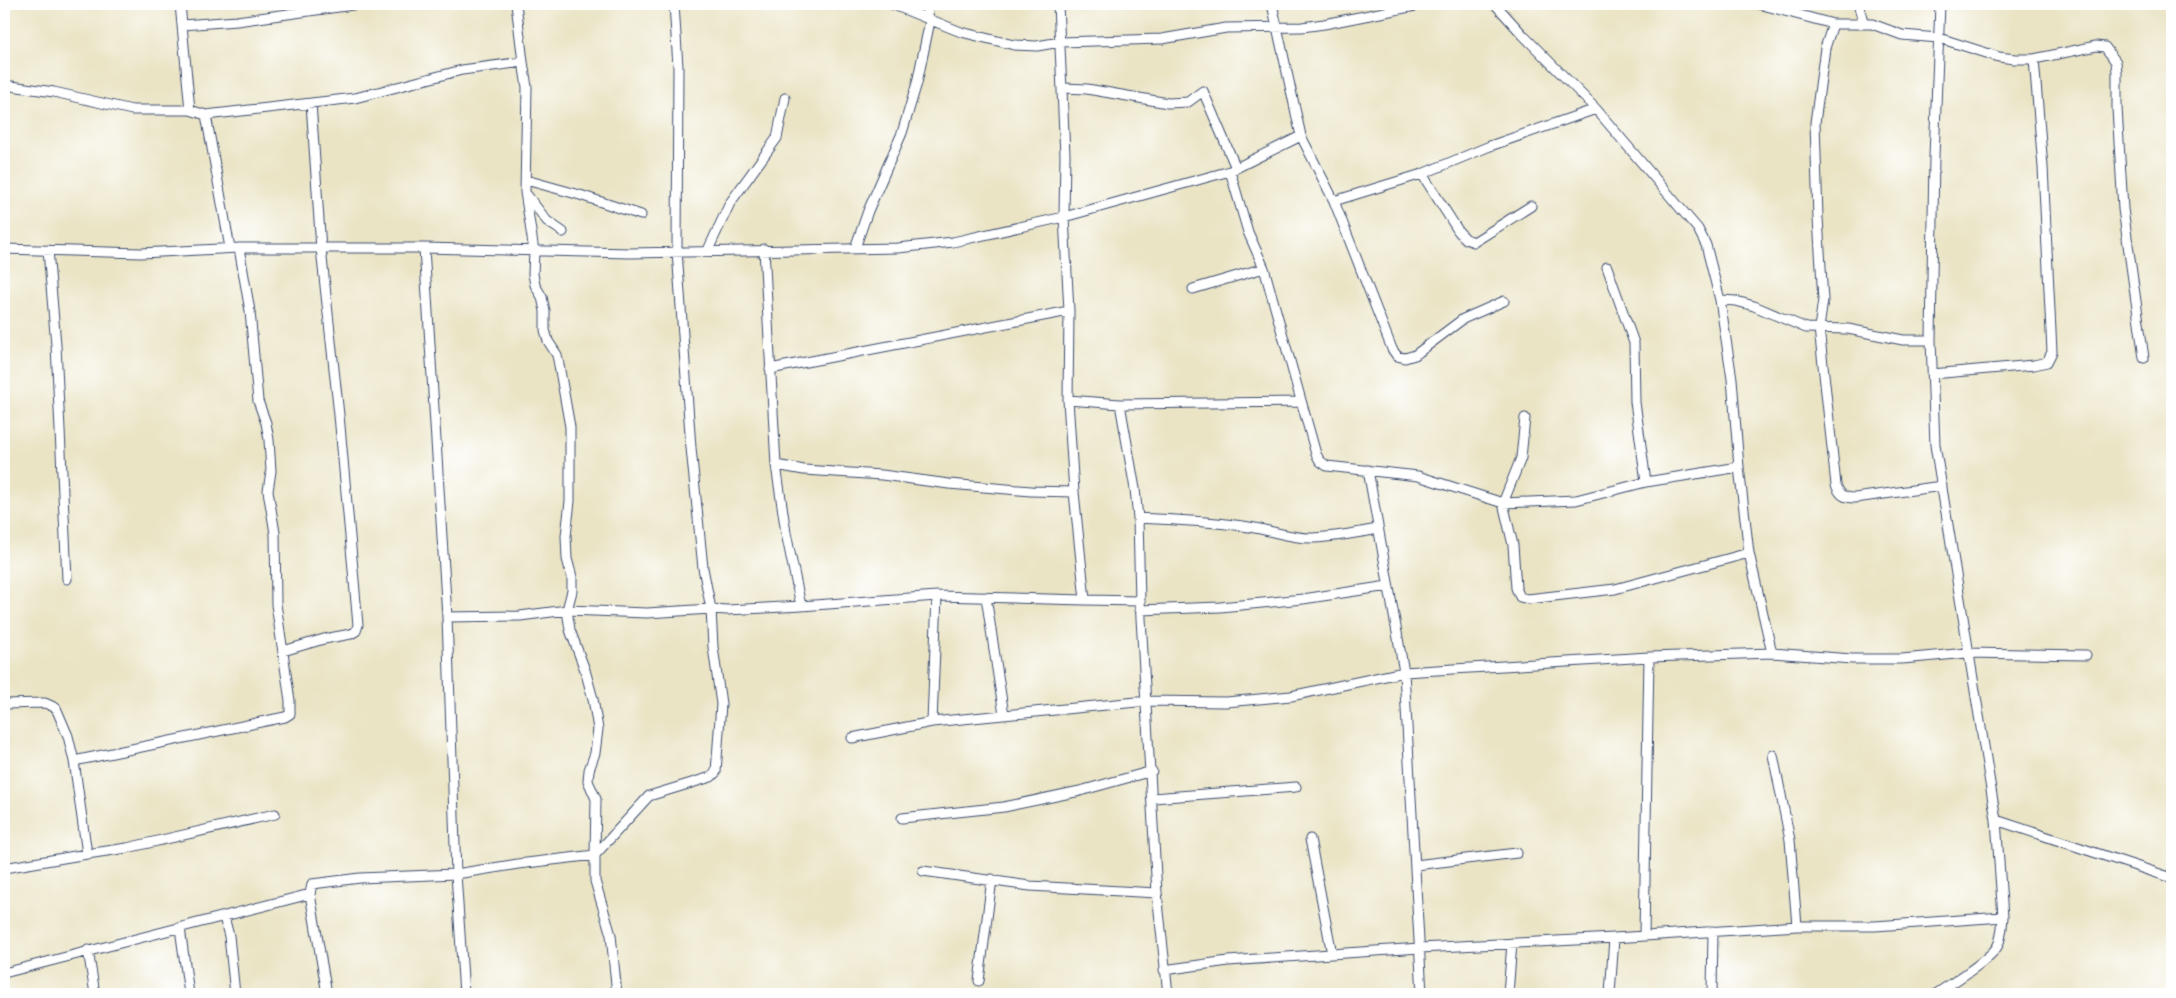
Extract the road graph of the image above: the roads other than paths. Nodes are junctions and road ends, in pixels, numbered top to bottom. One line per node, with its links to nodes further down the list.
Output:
1 (180, 4): 18 (street)
2 (360, 4): 18 (street)
3 (516, 4): 23 (street)
4 (674, 4): 50 (street)
5 (891, 4): 15 (street)
6 (925, 4): 15 (street)
7 (1058, 4): 21 (street)
8 (1272, 4): 19 (street)
9 (1425, 4): 19 (street)
10 (1495, 4): 28 (street)
11 (1759, 4): 14 (street)
12 (1858, 4): 17 (street)
13 (1940, 4): 20 (street)
14 (1775, 6): 16 (street)
15 (930, 21): 21 (street); 43 (street)
16 (1833, 24): 17 (street); 57 (street)
17 (1864, 24): 20 (street)
18 (182, 25): 29 (street)
19 (1276, 26): 21 (street); 31 (street)
20 (1939, 38): 22 (street); 58 (street)
21 (1060, 42): 25 (street)
22 (2034, 59): 59 (street); 61 (street)
23 (523, 62): 27 (street); 34 (street)
24 (4, 85): 29 (street)
25 (1062, 88): 32 (street); 39 (street)
26 (784, 98): 48 (street)
27 (311, 103): 30 (street); 44 (street)
28 (1596, 109): 33 (street); 54 (street)
29 (190, 110): 30 (street)
30 (206, 115): 41 (street)
31 (1301, 136): 32 (street); 36 (street)
32 (1233, 169): 39 (street); 52 (street)
33 (1422, 174): 36 (street); 37 (street)
34 (526, 180): 35 (street); 38 (street)
35 (526, 192): 40 (street); 49 (street)
36 (1334, 201): 55 (street)
37 (1531, 206)
38 (641, 215)
39 (1064, 218): 43 (street); 56 (street)
40 (563, 232)
41 (234, 248): 44 (street); 47 (street); 86 (street)
42 (424, 248): 44 (street); 49 (street); 85 (street)
43 (855, 248): 45 (street)
44 (321, 249): 86 (street)
45 (764, 249): 48 (street); 60 (street)
46 (4, 250): 47 (street)
47 (48, 250): 76 (street)
48 (708, 250): 50 (street)
49 (534, 251): 50 (street); 84 (street)
50 (677, 251): 83 (street)
51 (1607, 267): 69 (street)
52 (1264, 268): 53 (street); 63 (street)
53 (1193, 289)
54 (1720, 300): 57 (street); 67 (street)
55 (1504, 301)
56 (1069, 312): 60 (street); 62 (street)
57 (1819, 328): 58 (street); 70 (street)
58 (1931, 340): 61 (street)
59 (2144, 358)
60 (770, 369): 66 (street)
61 (1932, 374): 70 (street)
62 (1068, 400): 64 (street); 71 (street)
63 (1301, 402): 64 (street); 68 (street)
64 (1120, 404): 73 (street)
65 (1525, 418): 72 (street)
66 (776, 465): 71 (street); 82 (street)
67 (1739, 467): 69 (street); 75 (street)
68 (1368, 470): 72 (street); 74 (street)
69 (1646, 482): 72 (street)
70 (1942, 486): 88 (street)
71 (1074, 492): 80 (street)
72 (1503, 503): 75 (street)
73 (1138, 518): 74 (street); 81 (street)
74 (1378, 529): 77 (street)
75 (1749, 553): 87 (street)
76 (67, 578)
77 (1388, 586): 81 (street); 91 (street)
78 (937, 596): 79 (street); 82 (street); 95 (street)
79 (986, 597): 80 (street); 94 (street)
80 (1085, 600): 81 (street)
81 (1140, 605): 92 (street)
82 (801, 606): 83 (street)
83 (711, 609): 84 (street); 108 (street)
84 (568, 610): 85 (street); 108 (street)
85 (447, 618): 112 (street)
86 (283, 651): 98 (street)
87 (1772, 653): 88 (street); 90 (street)
88 (1967, 654): 89 (street); 104 (street)
89 (2086, 655)
90 (1650, 657): 91 (street); 122 (street)
91 (1404, 672): 92 (street); 109 (street)
92 (1147, 701): 94 (street); 99 (street)
93 (4, 704): 98 (street)
94 (1004, 715): 95 (street)
95 (932, 722): 96 (street)
96 (852, 738)
97 (1773, 755): 119 (street)
98 (74, 761): 107 (street)
99 (1152, 771): 101 (street); 103 (street)
100 (1296, 787): 101 (street)
101 (1153, 798): 115 (street)
102 (276, 814): 107 (street)
103 (902, 818)
104 (1996, 820): 113 (street); 118 (street)
105 (1310, 839): 127 (street)
106 (1517, 853): 109 (street)
107 (87, 854): 110 (street)
108 (595, 855): 112 (street); 136 (street)
109 (1415, 865): 125 (street)
110 (4, 868)
111 (923, 871): 114 (street)
112 (456, 874): 116 (street); 135 (street)
113 (2172, 878)
114 (992, 879): 115 (street); 130 (street)
115 (1157, 893): 128 (street)
116 (310, 894): 117 (street); 134 (street)
117 (224, 917): 120 (street); 133 (street)
118 (2003, 918): 119 (street); 142 (street)
119 (1797, 926): 121 (street)
120 (180, 928): 126 (street); 132 (street)
121 (1713, 931): 122 (street); 141 (street)
122 (1644, 936): 123 (street)
123 (1614, 938): 124 (street); 140 (street)
124 (1512, 943): 125 (street); 139 (street)
125 (1420, 948): 127 (street); 138 (street)
126 (88, 950): 129 (street); 131 (street)
127 (1332, 954): 128 (street)
128 (1164, 970): 137 (street)
129 (4, 973)
130 (979, 981)
131 (95, 994)
132 (189, 994)
133 (235, 994)
134 (327, 994)
135 (464, 994)
136 (617, 994)
137 (1168, 994)
138 (1422, 994)
139 (1508, 994)
140 (1610, 994)
141 (1712, 994)
142 (1936, 994)

